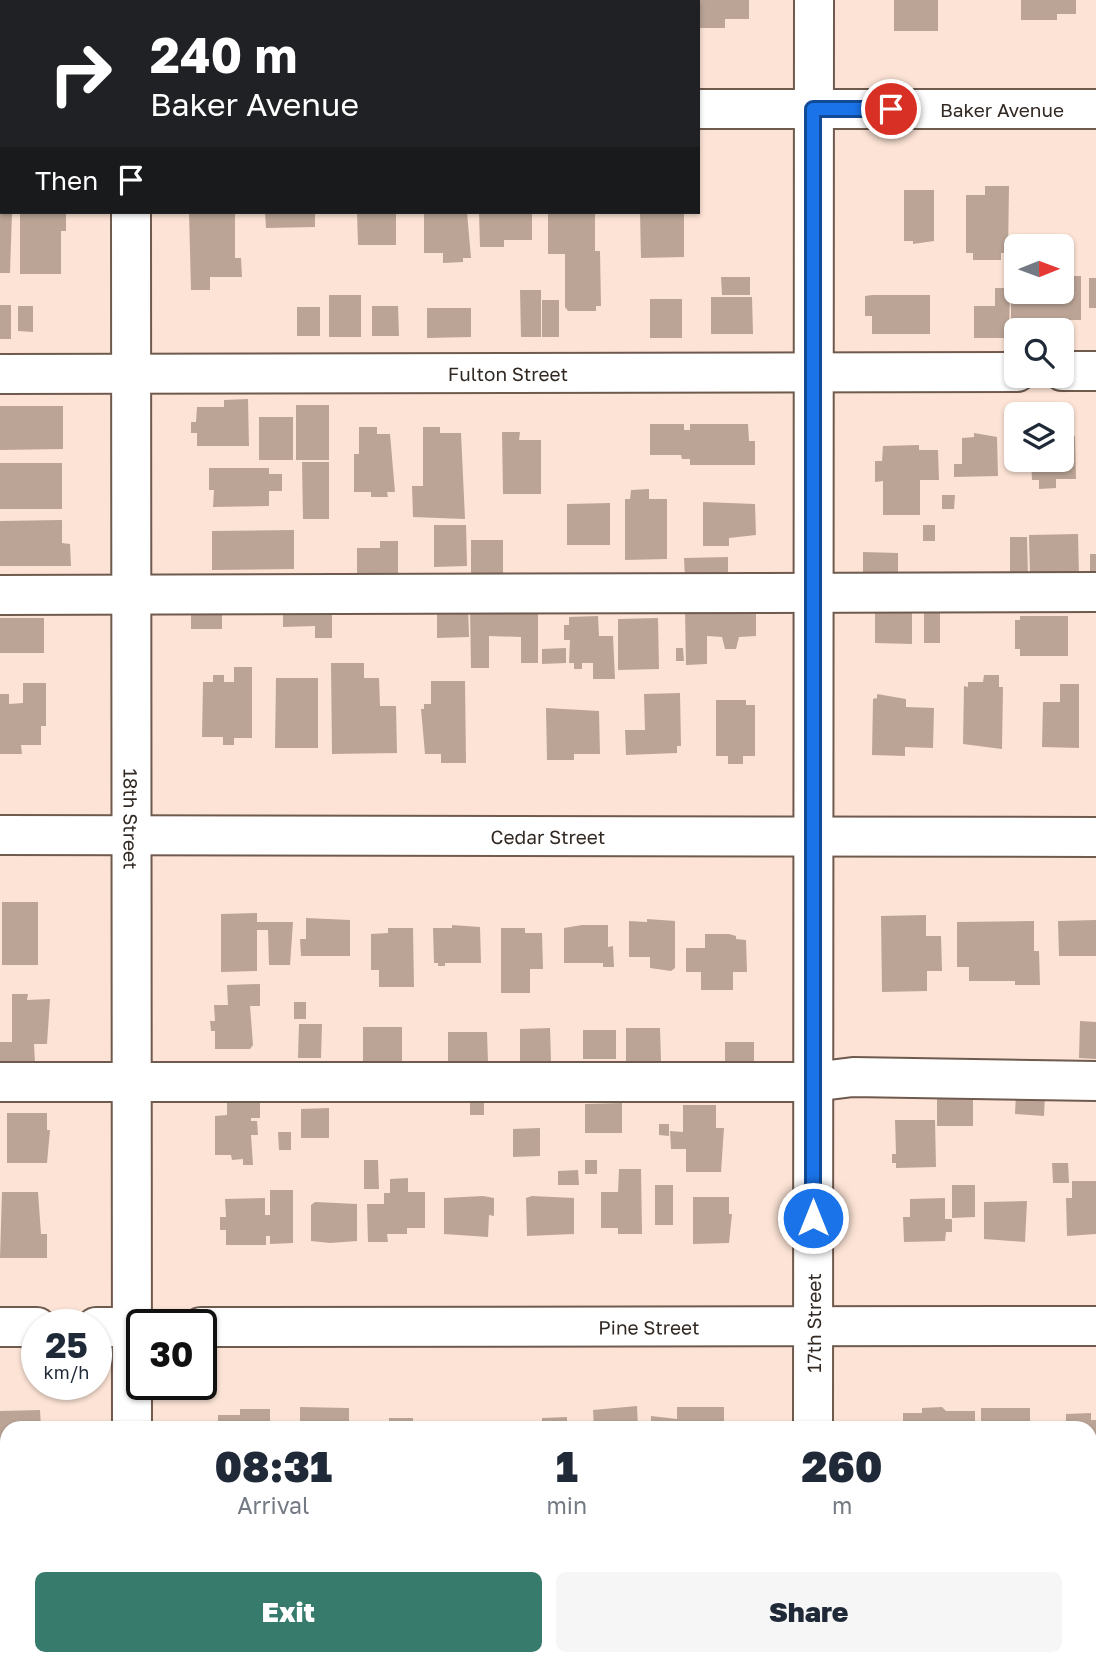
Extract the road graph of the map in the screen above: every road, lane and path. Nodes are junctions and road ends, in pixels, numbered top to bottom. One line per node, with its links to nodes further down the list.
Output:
1 (814, 0): 3 (street, 17th Street)
2 (700, 109): 3 (street, Baker Avenue)
3 (813, 109): 4 (street, Baker Avenue); 8 (street, 17th Street)
4 (1096, 109)
5 (131, 214): 10 (street, 18th Street)
6 (1074, 371): 7 (street)
7 (1096, 371)
8 (813, 372): 9 (street, Fulton Street); 10 (street, Fulton Street); 13 (street, 17th Street)
9 (1004, 372)
10 (131, 373): 11 (street, Fulton Street); 15 (street, 18th Street)
11 (0, 374)
12 (1096, 592): 13 (street)
13 (814, 593): 15 (street); 18 (street, 17th Street)
14 (0, 595): 15 (street)
15 (131, 596): 17 (street, 18th Street)
16 (0, 835): 17 (street, Cedar Street)
17 (131, 835): 18 (street, Cedar Street); 21 (street, 18th Street)
18 (813, 835): 19 (street, Cedar Street); 22 (street, 17th Street)
19 (1096, 837)
20 (1096, 1081): 22 (street)
21 (132, 1082): 22 (street); 23 (street); 28 (street, 18th Street)
22 (813, 1082): 24 (street, 17th Street)
23 (0, 1083)
24 (813, 1326): 25 (street, Pine Street); 29 (street, Pine Street); 31 (street, 17th Street)
25 (1096, 1326)
26 (0, 1327): 27 (street)
27 (21, 1327)
28 (123, 1327): 30 (street, 18th Street)
29 (217, 1327)
30 (131, 1421)
31 (813, 1421)

